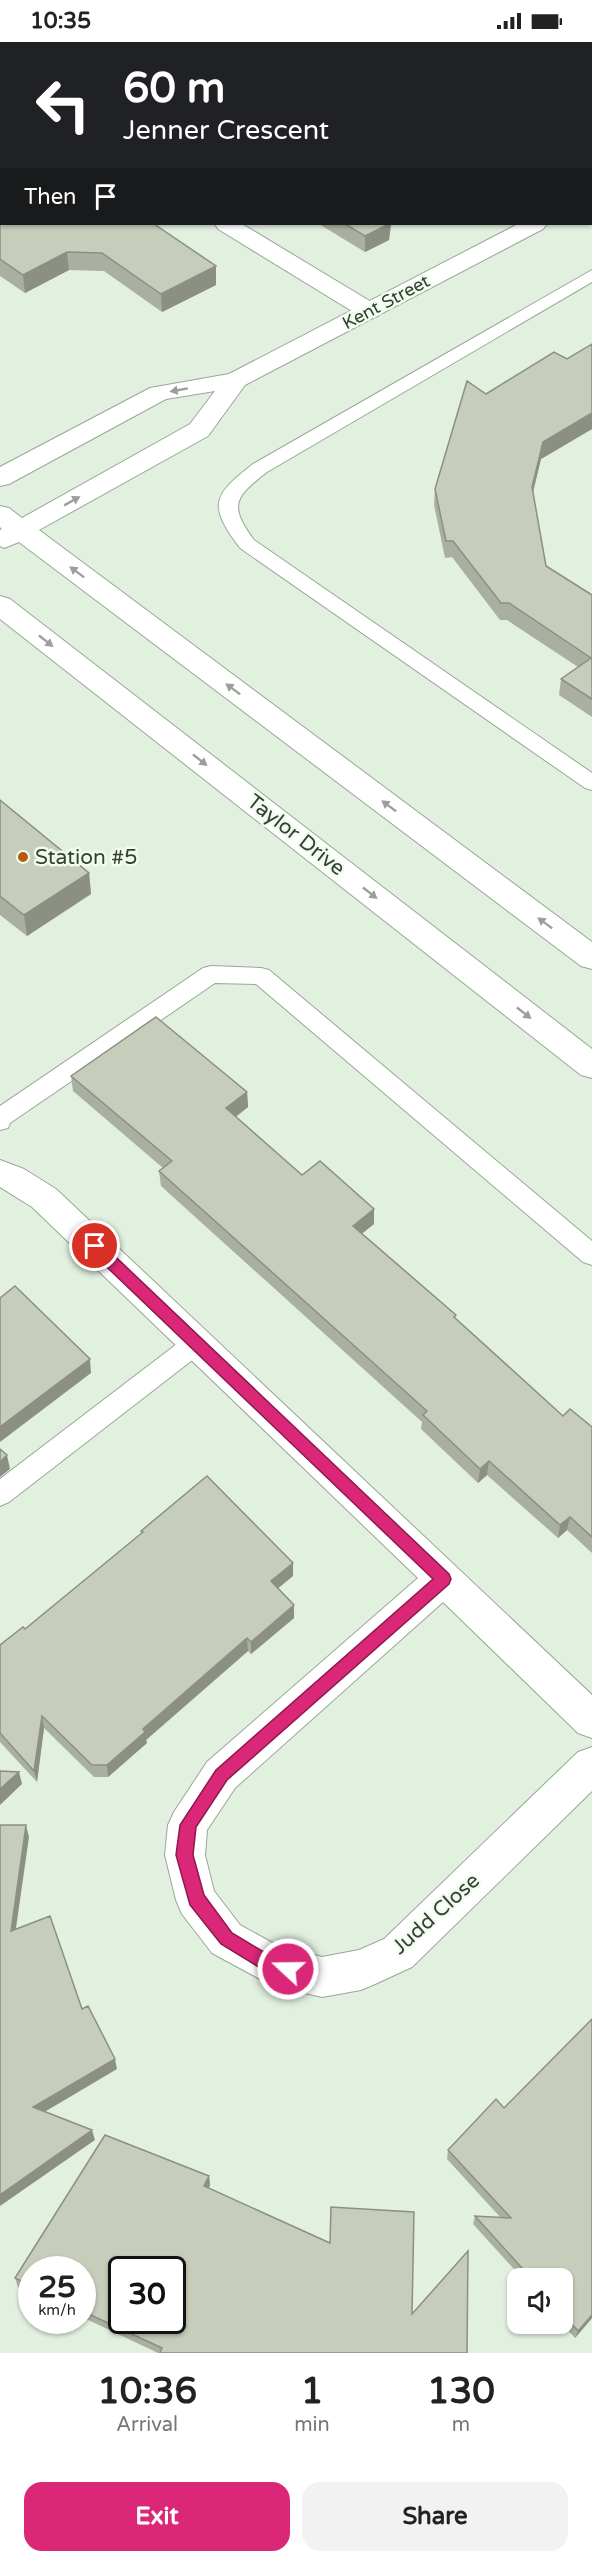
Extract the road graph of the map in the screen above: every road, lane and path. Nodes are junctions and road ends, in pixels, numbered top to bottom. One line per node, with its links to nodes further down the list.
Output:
1 (228, 225): 4 (street)
2 (533, 225): 4 (street, Kent Street)
3 (592, 275): 9 (lane)
4 (369, 311): 5 (street, Kent Street)
5 (236, 380): 6 (street, Kent Street, one-way to 6); 7 (street, Kent Street, one-way to 5)
6 (0, 478)
7 (7, 528): 10 (street, one-way to 7)
8 (0, 605): 11 (street, Taylor Drive, one-way to 11)
9 (592, 783)
10 (592, 958)
11 (592, 1066)
12 (0, 1121): 14 (lane)
13 (0, 1173): 15 (street)
14 (592, 1255)
15 (195, 1344): 16 (lane); 17 (street)
16 (0, 1494)
17 (443, 1579): 18 (street); 19 (street, Judd Close)
18 (592, 1720)
19 (592, 1765)

